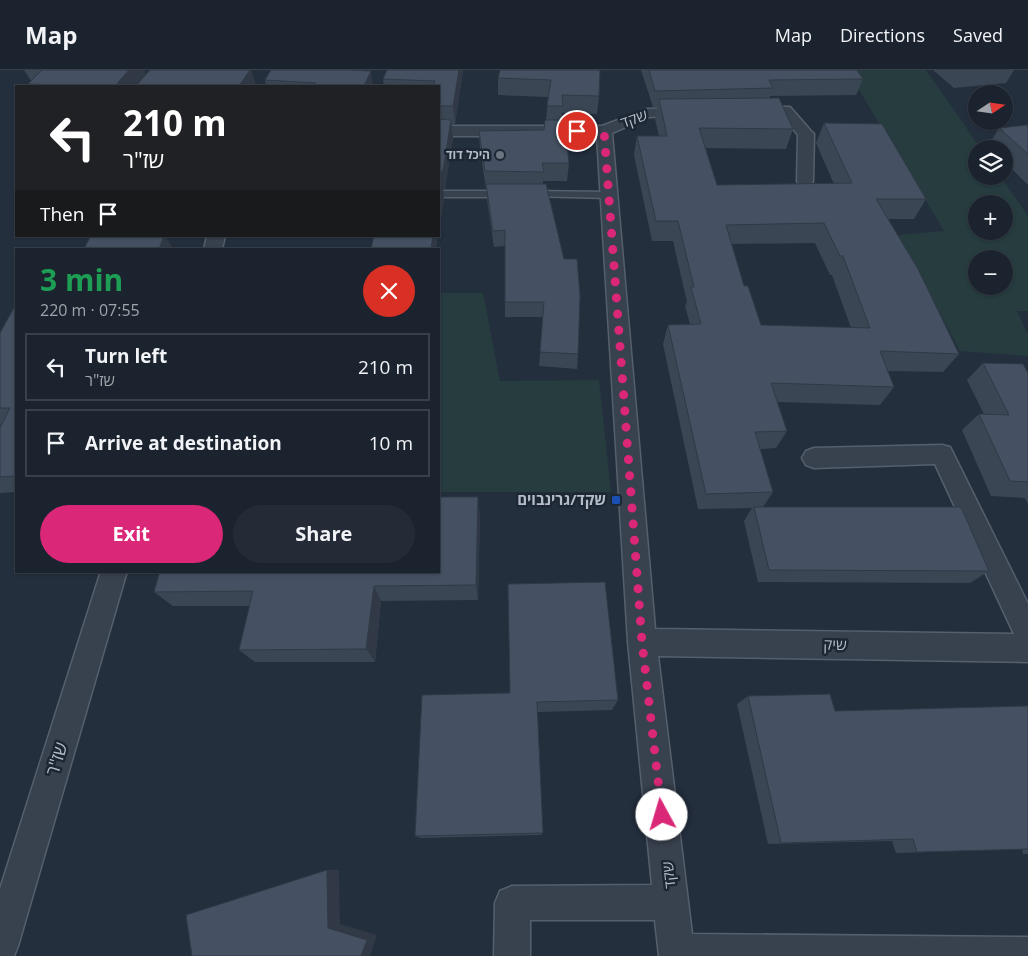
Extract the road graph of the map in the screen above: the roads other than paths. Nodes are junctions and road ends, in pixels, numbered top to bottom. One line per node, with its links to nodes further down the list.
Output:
1 (440, 131): 2 (street)
2 (604, 131): 3 (street, שקד); 7 (street, שקד)
3 (805, 181)
4 (440, 194): 5 (lane)
5 (509, 194)
6 (519, 194): 7 (lane)
7 (609, 195): 11 (street, שקד)
8 (814, 458): 10 (street)
9 (113, 573): 14 (street, שז"ר)
10 (1028, 634)
11 (642, 642): 12 (street, שיק); 13 (street, שקד)
12 (1028, 648)
13 (672, 902): 15 (street, שקד); 17 (street)
14 (0, 946)
15 (677, 954): 16 (street)
16 (1028, 955)
17 (512, 956)

